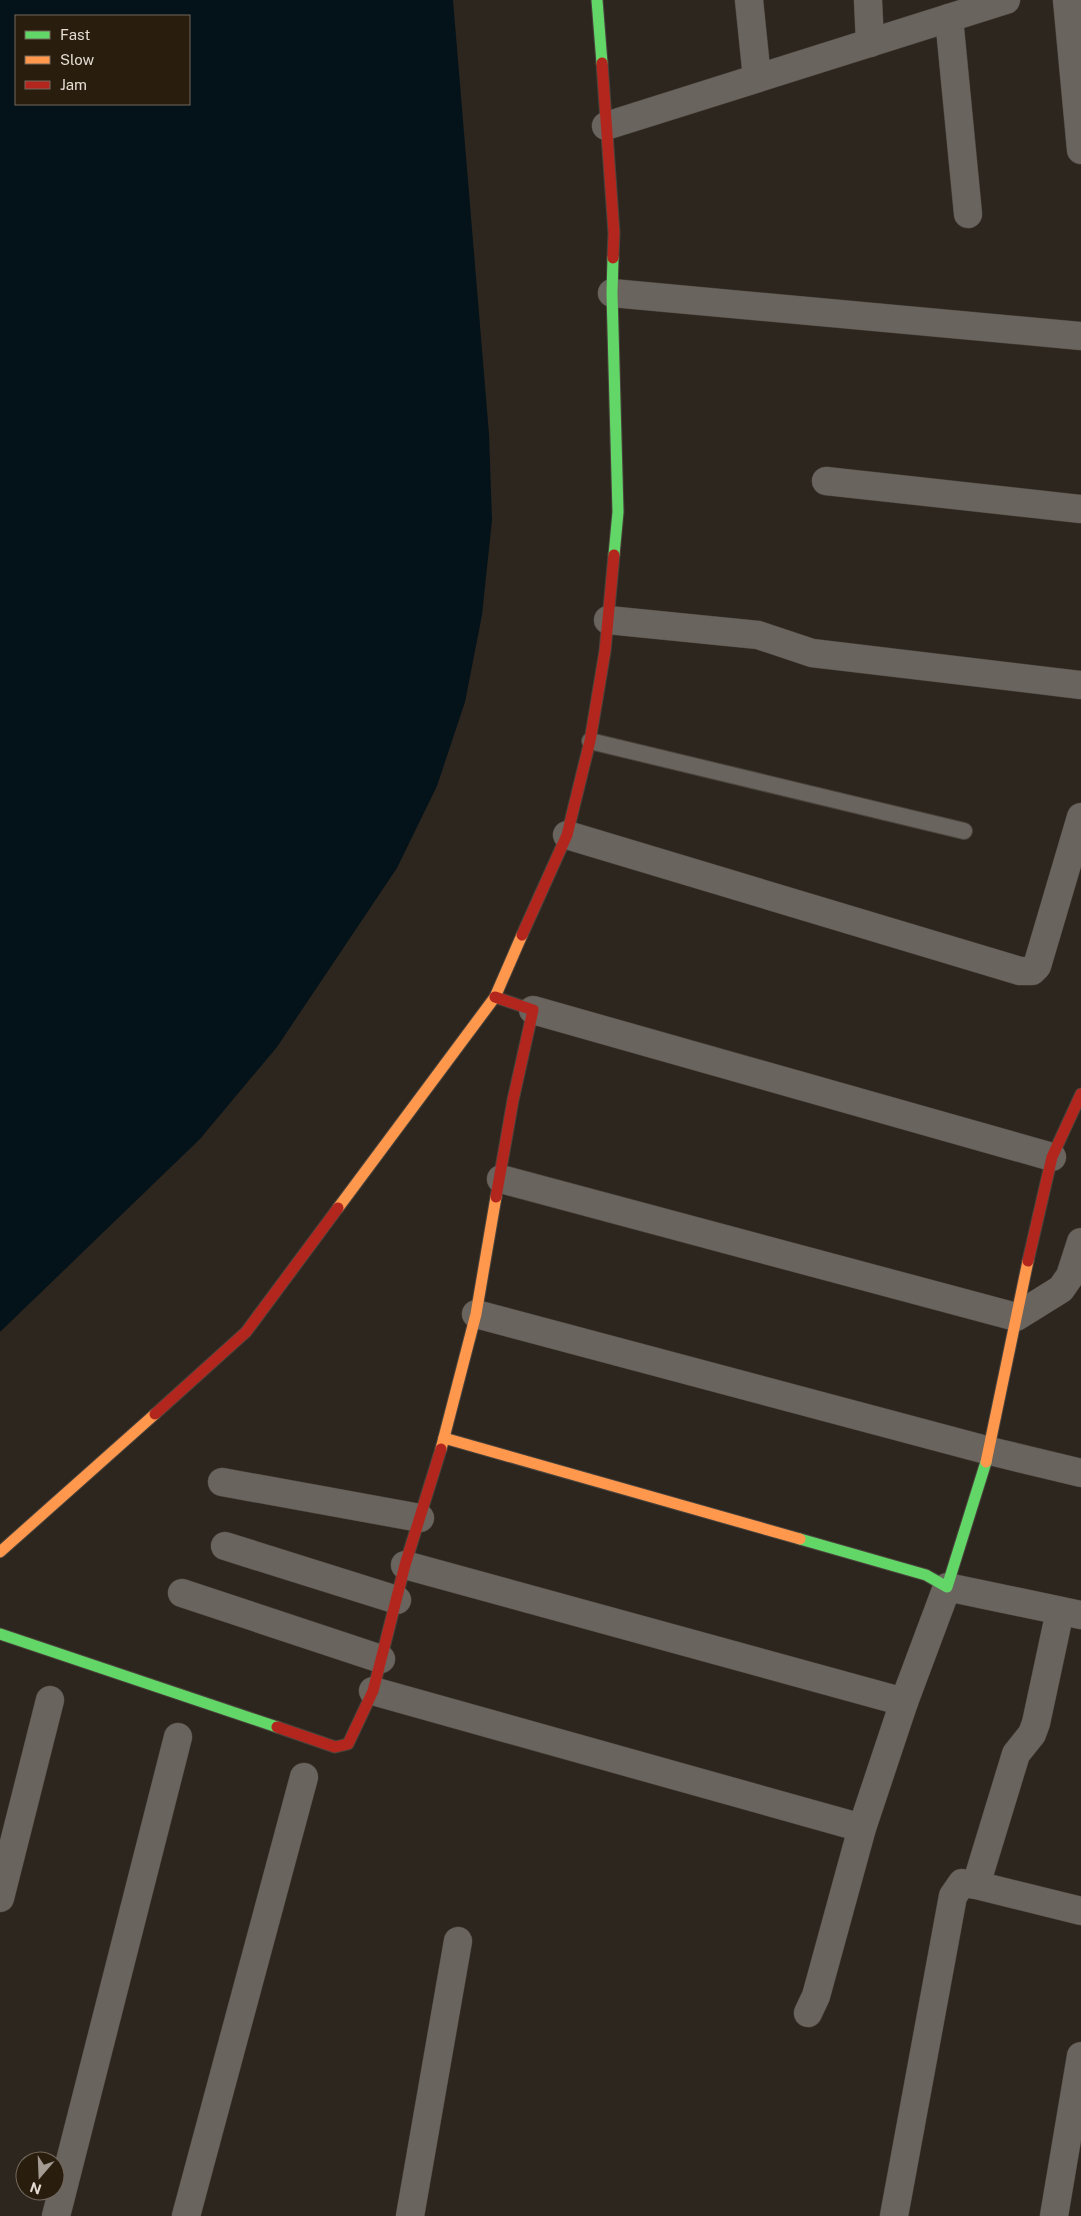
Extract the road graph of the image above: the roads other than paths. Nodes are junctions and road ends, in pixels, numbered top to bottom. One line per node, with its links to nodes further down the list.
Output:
1 (597, 0): 9 (street)
2 (748, 0): 8 (street)
3 (868, 0): 7 (street)
4 (1067, 0): 10 (street)
5 (991, 2): 6 (street)
6 (949, 18): 7 (street); 11 (street)
7 (870, 43): 8 (street)
8 (756, 78): 9 (street)
9 (606, 126): 12 (street)
10 (1081, 150)
11 (968, 214)
12 (612, 293): 13 (street); 16 (street)
13 (1081, 336)
14 (826, 481): 15 (street)
15 (1081, 509)
16 (608, 620): 17 (street); 18 (street)
17 (1081, 685)
18 (590, 741): 20 (lane); 21 (street)
19 (1081, 817): 21 (street)
20 (964, 830)
21 (567, 835): 22 (street)
22 (494, 997): 23 (street); 36 (street)
23 (533, 1010): 25 (street); 26 (street)
24 (1081, 1094): 25 (street)
25 (1052, 1157): 29 (street)
26 (501, 1179): 28 (street); 29 (street)
27 (1081, 1242): 29 (street)
28 (476, 1314): 30 (street); 31 (street)
29 (1016, 1318): 31 (street)
30 (444, 1438): 34 (street); 38 (street)
31 (990, 1451): 32 (street); 38 (street)
32 (1081, 1473)
33 (222, 1482): 34 (street)
34 (420, 1518): 37 (street)
35 (225, 1546): 40 (street)
36 (0, 1552)
37 (406, 1565): 40 (street); 46 (street)
38 (946, 1587): 41 (street); 46 (street)
39 (182, 1593): 43 (street)
40 (397, 1600): 43 (street)
41 (1070, 1613): 50 (street)
42 (0, 1634): 44 (street)
43 (381, 1659): 44 (street)
44 (373, 1691): 49 (street)
45 (50, 1700): 51 (street)
46 (904, 1702): 49 (street)
47 (178, 1737): 56 (street)
48 (304, 1777): 57 (street)
49 (862, 1828): 54 (street)
50 (976, 1885): 52 (street); 59 (street)
51 (0, 1898)
52 (1081, 1911)
53 (458, 1941): 58 (street)
54 (808, 2013)
55 (1081, 2056): 60 (street)
56 (56, 2216)
57 (186, 2216)
58 (410, 2216)
59 (894, 2216)
60 (1054, 2216)

